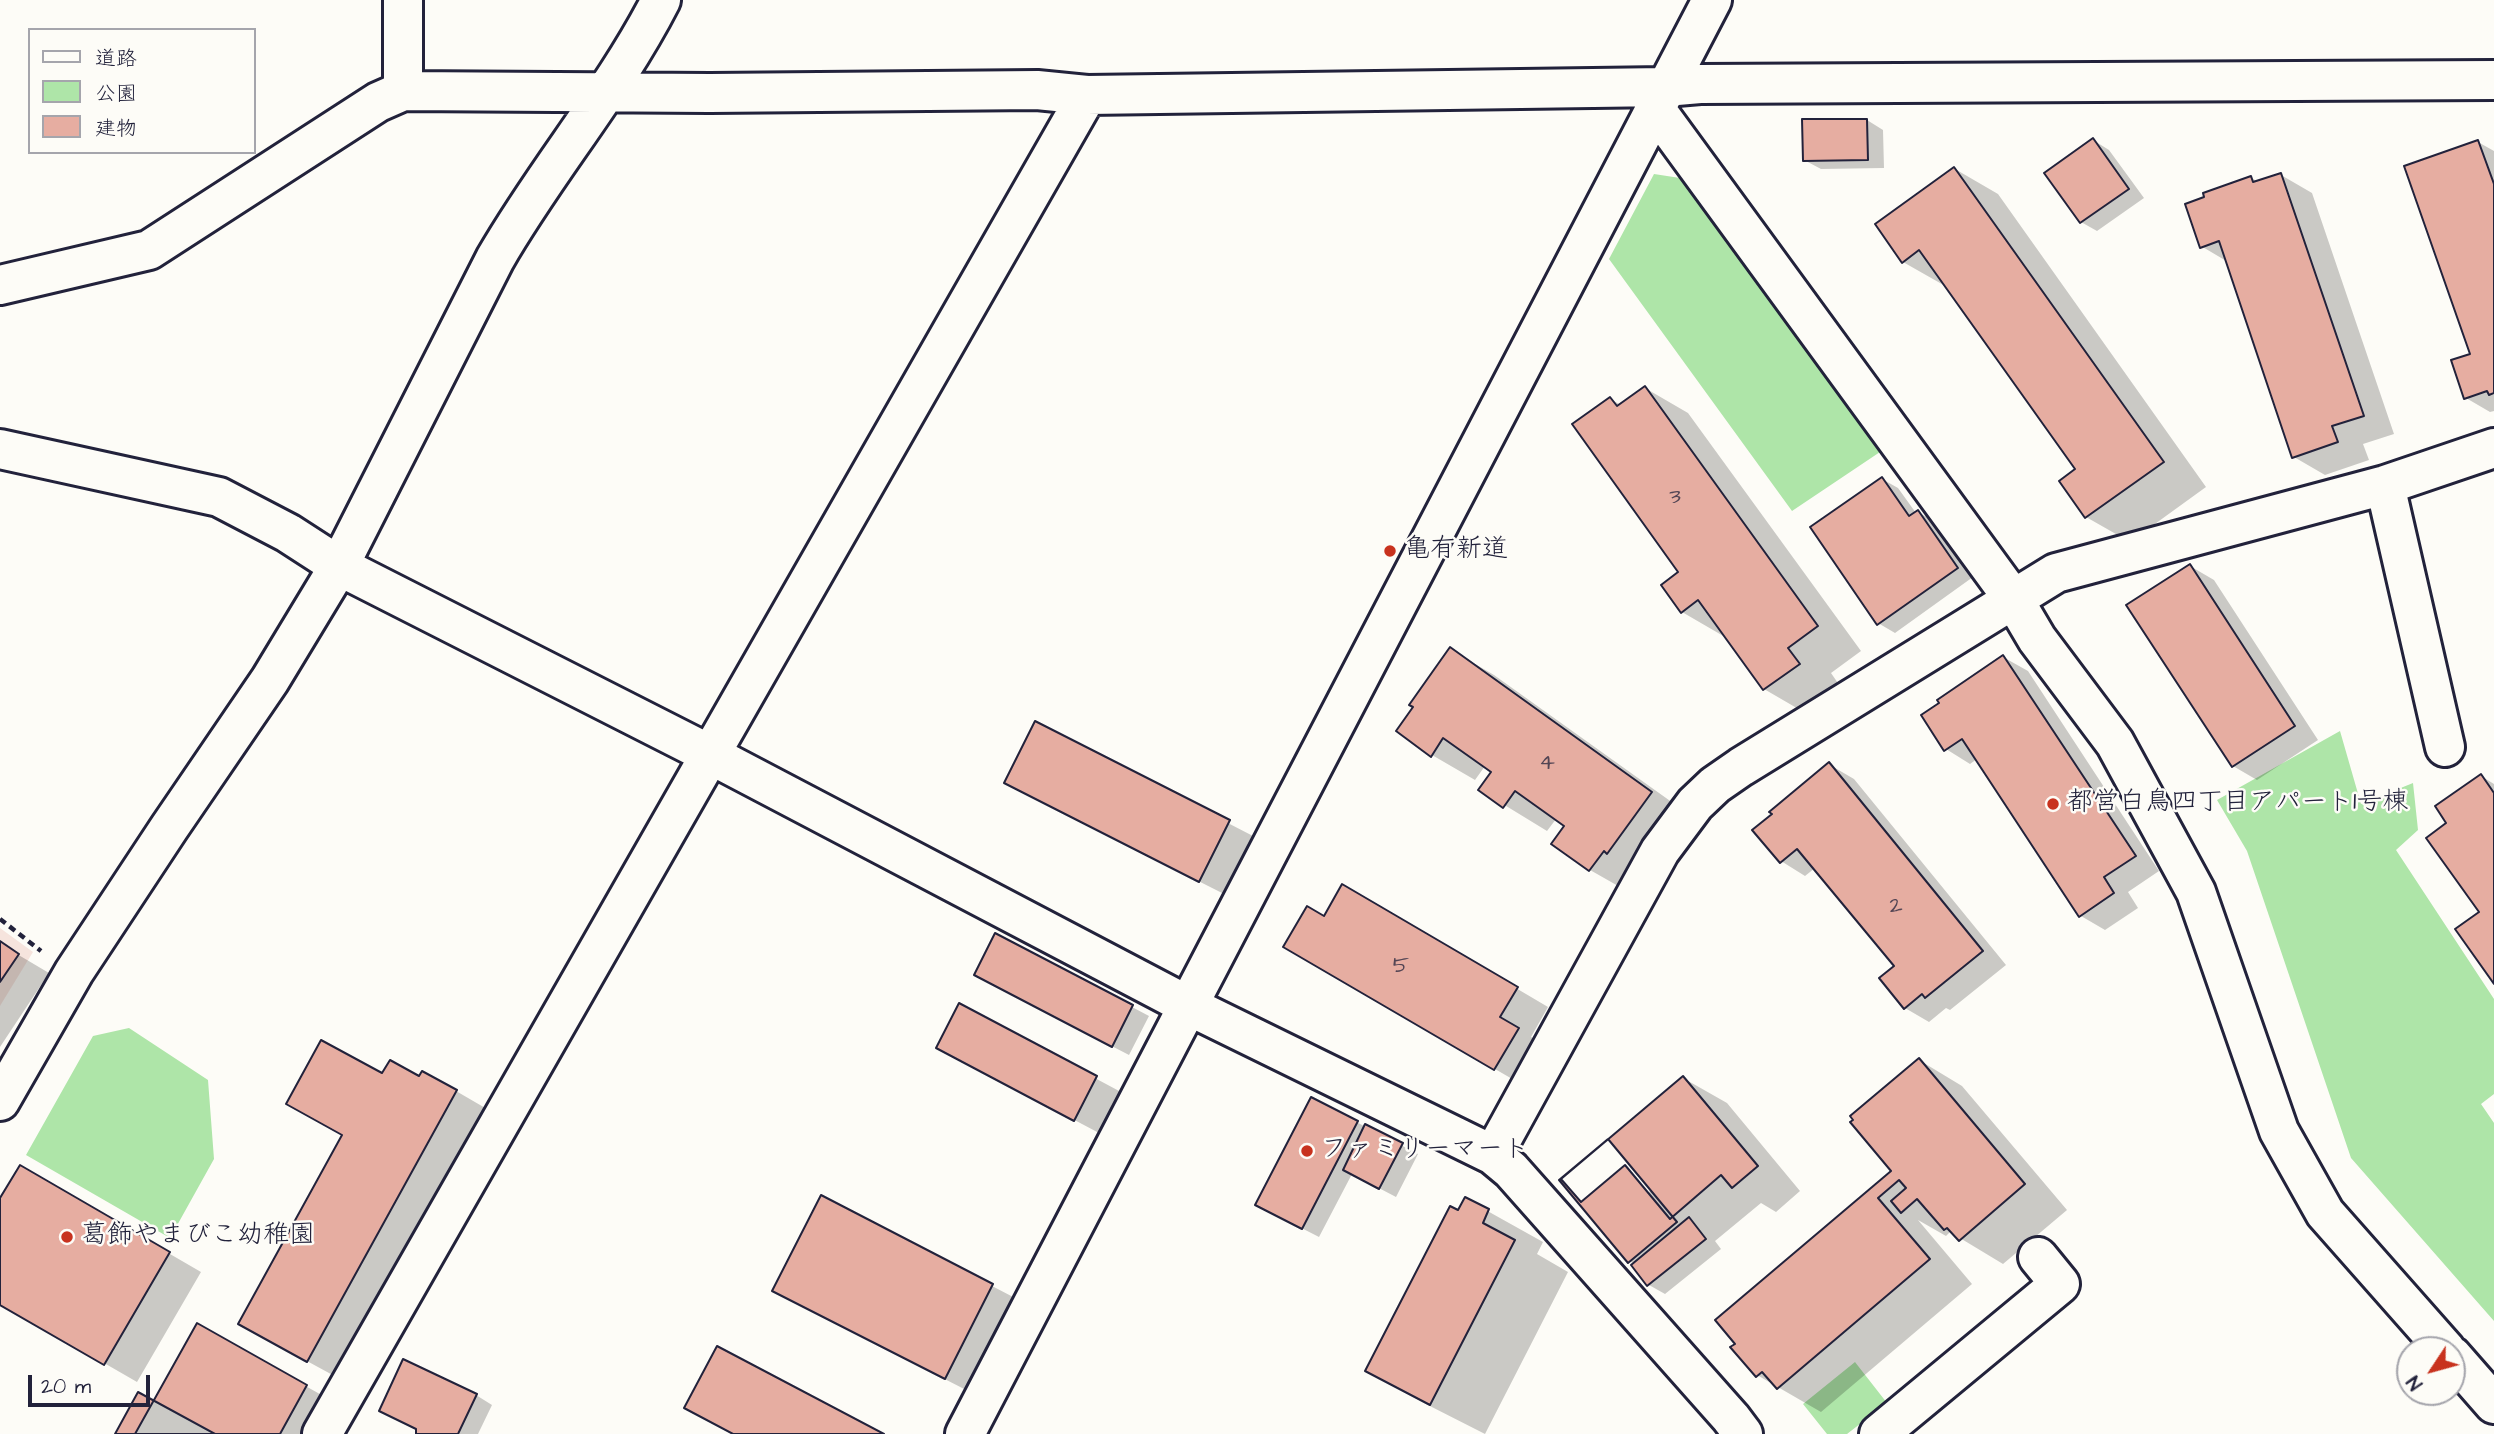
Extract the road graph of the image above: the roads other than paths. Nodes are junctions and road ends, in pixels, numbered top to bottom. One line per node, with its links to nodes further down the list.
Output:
1 (403, 0): 5 (street)
2 (661, 0): 6 (street)
3 (1712, 0): 8 (street)
4 (2494, 80): 8 (street)
5 (403, 91): 6 (street); 9 (street)
6 (608, 91): 7 (street); 13 (street)
7 (1087, 95): 8 (street); 16 (street)
8 (1660, 97): 14 (street); 17 (street)
9 (0, 285)
10 (2494, 448): 12 (street)
11 (0, 449): 13 (street)
12 (2385, 485): 14 (street); 15 (street)
13 (339, 566): 16 (street); 18 (street)
14 (2014, 600): 19 (street); 21 (street)
15 (2445, 747)
16 (711, 755): 17 (street); 24 (street)
17 (1187, 1005): 19 (street); 25 (street)
18 (0, 1101)
19 (1493, 1155): 26 (street)
20 (2038, 1257): 27 (street)
21 (2434, 1336)
22 (2466, 1372): 23 (street)
23 (2494, 1404)
24 (322, 1434)
25 (965, 1434)
26 (1743, 1434)
27 (1879, 1434)

